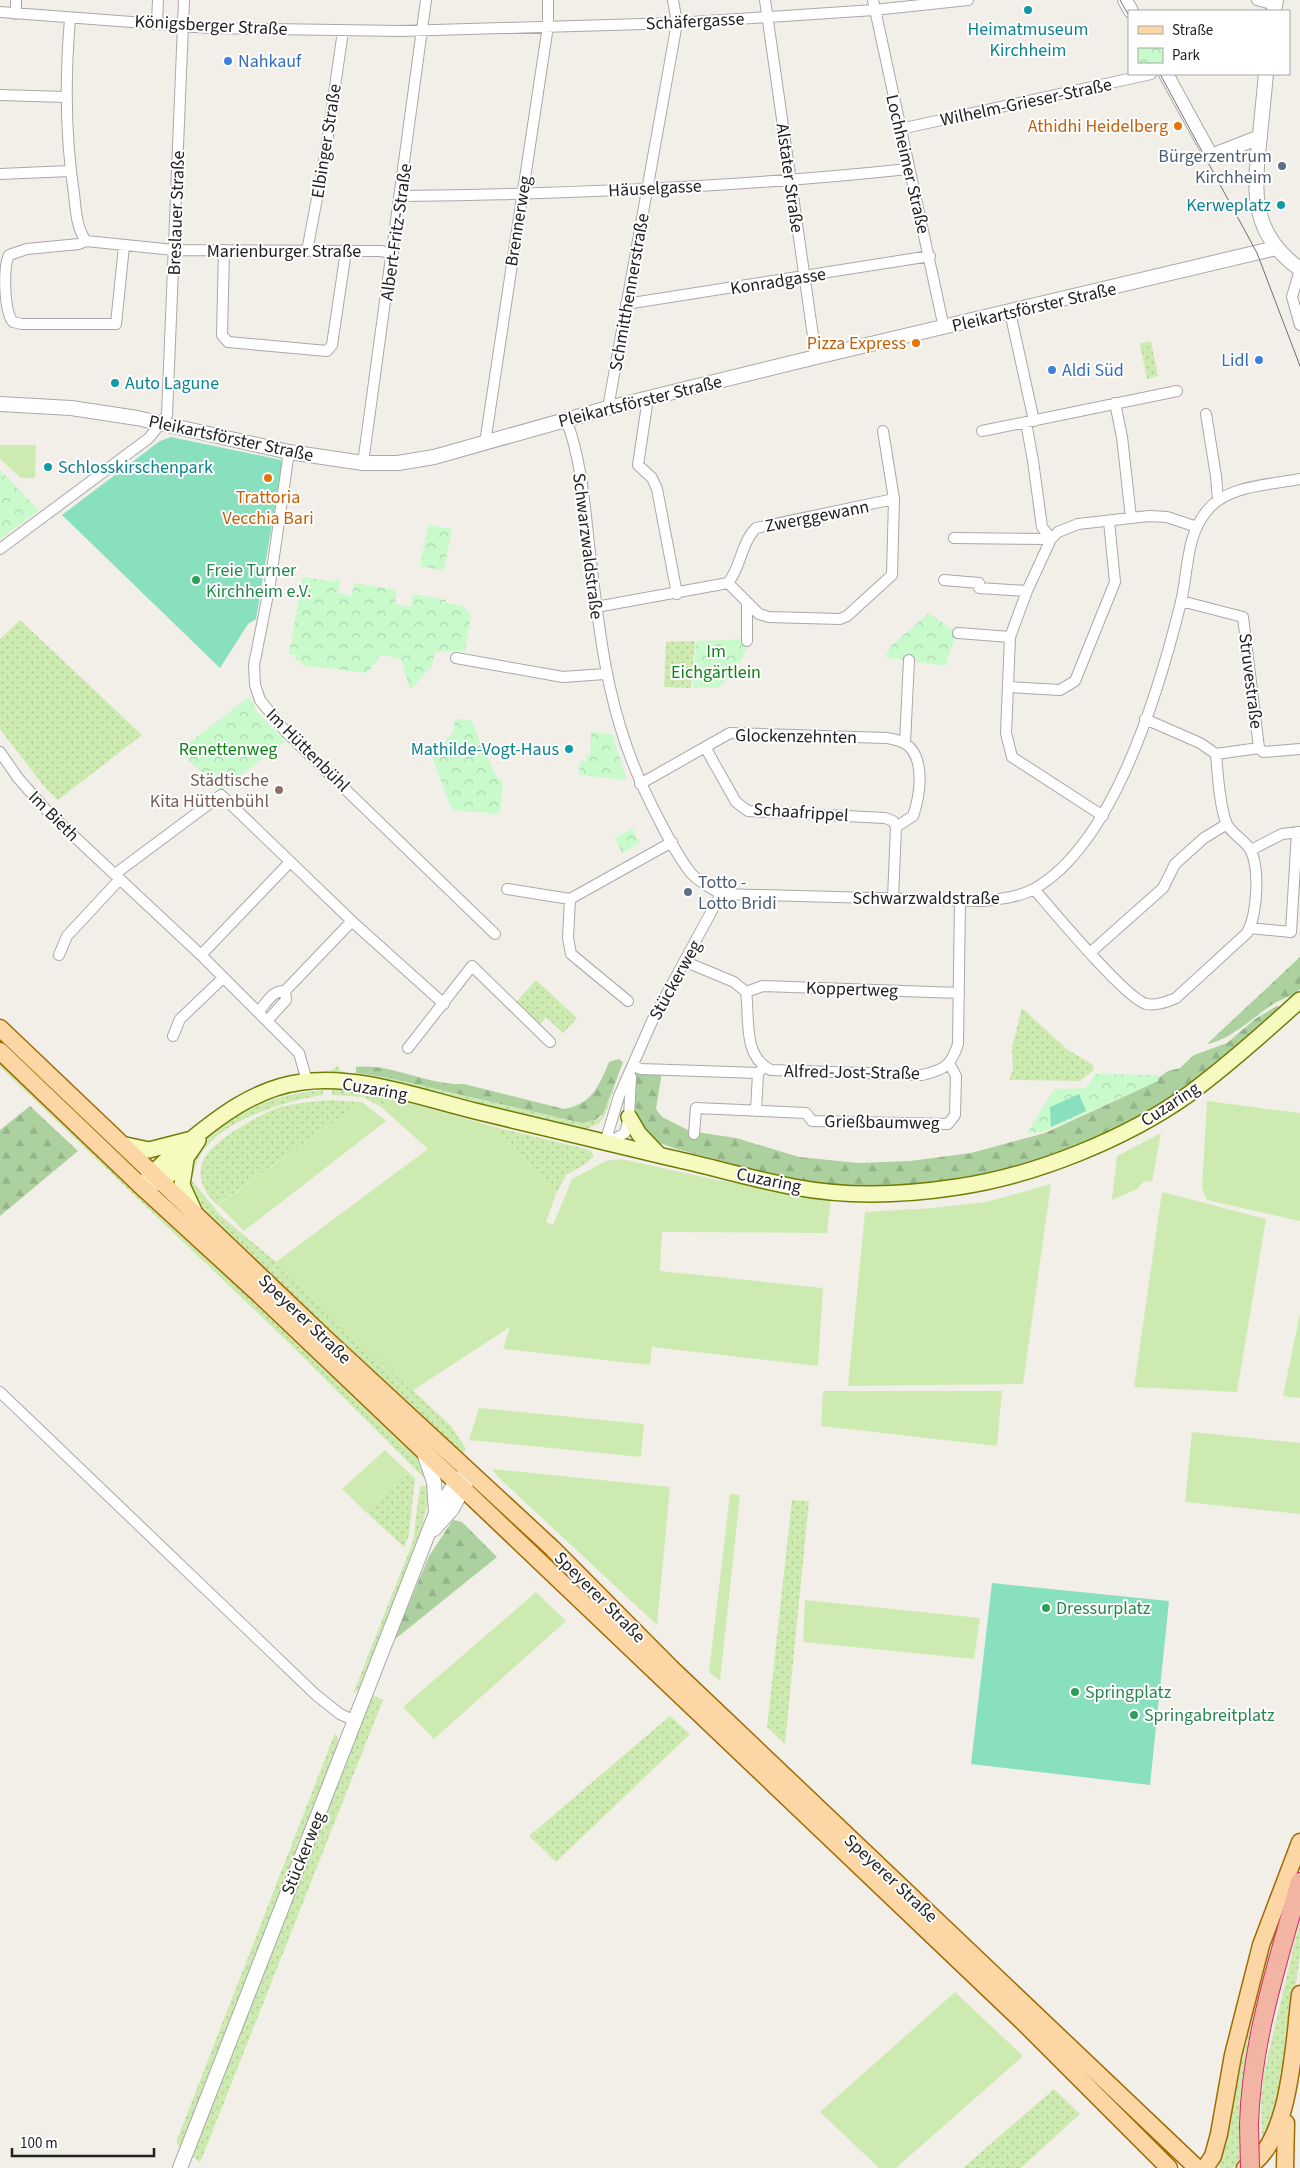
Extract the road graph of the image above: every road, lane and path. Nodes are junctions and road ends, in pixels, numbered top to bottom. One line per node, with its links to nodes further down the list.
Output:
1 (16, 0): 13 (street)
2 (158, 0): 17 (street)
3 (184, 0): 18 (street, Breslauer Straße)
4 (426, 0): 20 (street, Albert-Fritz-Straße)
5 (548, 0): 19 (street, Brennerweg)
6 (673, 0): 16 (street, Schmitthennerstraße)
7 (765, 0): 14 (street, Alstater Straße)
8 (968, 0): 10 (street, Schäfergasse)
9 (1257, 0): 11 (street)
10 (874, 5): 14 (street, Schäfergasse); 27 (street, Lochheimer Straße)
11 (1275, 6)
12 (0, 12): 13 (street, Königsberger Straße)
13 (16, 14): 15 (street, Königsberger Straße)
14 (767, 18): 16 (street, Schäfergasse); 32 (street, Alstater Straße)
15 (70, 19): 17 (street, Königsberger Straße); 26 (street)
16 (677, 23): 19 (street, Schäfergasse); 33 (street, Schmitthennerstraße)
17 (157, 24): 18 (street, Königsberger Straße)
18 (183, 26): 21 (street, Königsberger Straße); 39 (street, Breslauer Straße)
19 (548, 26): 20 (street, Schäfergasse); 34 (street, Brennerweg)
20 (422, 30): 21 (street, Königsberger Straße); 35 (street, Albert-Fritz-Straße)
21 (343, 31): 41 (street, Elbinger Straße)
22 (1149, 75): 27 (street, Wilhelm-Grieser-Straße)
23 (1167, 75): 28 (street)
24 (1266, 75): 28 (street)
25 (0, 95): 26 (street)
26 (65, 97): 30 (street)
27 (900, 129): 29 (street, Lochheimer Straße)
28 (1260, 136): 38 (street)
29 (908, 169): 32 (street, Häuselgasse); 44 (street, Lochheimer Straße)
30 (70, 171): 31 (street); 36 (street)
31 (0, 174)
32 (790, 181): 33 (street, Häuselgasse); 46 (street, Alstater Straße)
33 (648, 188): 34 (street, Häuselgasse); 48 (street, Schmitthennerstraße)
34 (522, 195): 35 (street, Häuselgasse); 64 (street, Brennerweg)
35 (401, 196): 43 (street, Albert-Fritz-Straße)
36 (86, 241): 37 (street, Marienburger Straße); 37 (street, Marienburger Straße)
37 (124, 246): 39 (street, Marienburger Straße)
38 (1276, 248): 45 (street); 49 (street, Pleikartsförster Straße)
39 (174, 250): 40 (street, Marienburger Straße); 61 (street, Breslauer Straße)
40 (224, 250): 41 (street, Marienburger Straße); 42 (street)
41 (308, 251): 42 (street, Marienburger Straße)
42 (346, 251): 43 (street, Marienburger Straße)
43 (393, 253): 66 (street, Albert-Fritz-Straße)
44 (930, 256): 46 (street, Konradgasse); 51 (street, Lochheimer Straße)
45 (1300, 269): 50 (street)
46 (803, 277): 48 (street, Konradgasse); 52 (street, Alstater Straße)
47 (1300, 293): 50 (street)
48 (626, 304): 57 (street, Schmitthennerstraße)
49 (1010, 312): 51 (street, Pleikartsförster Straße); 60 (street)
50 (1299, 321)
51 (944, 328): 52 (street, Pleikartsförster Straße)
52 (816, 357): 54 (street, Pleikartsförster Straße)
53 (1177, 391): 55 (street)
54 (648, 398): 57 (street, Pleikartsförster Straße); 79 (street)
55 (1115, 403): 60 (street); 70 (street)
56 (0, 404): 61 (street, Pleikartsförster Straße)
57 (608, 408): 59 (street, Pleikartsförster Straße)
58 (1206, 414): 69 (street)
59 (566, 419): 64 (street, Pleikartsförster Straße); 82 (street, Schwarzwaldstraße)
60 (1030, 422): 63 (street); 74 (street)
61 (160, 424): 65 (street, Pleikartsförster Straße); 75 (street)
62 (883, 431): 68 (street, Zwerggewann)
63 (982, 432)
64 (485, 443): 66 (street, Pleikartsförster Straße)
65 (289, 452): 66 (street, Pleikartsförster Straße); 115 (street, Im Hüttenbühl)
66 (363, 463)
67 (1300, 479): 69 (street, Schwarzwaldstraße)
68 (894, 499): 77 (street, Zwerggewann); 81 (street)
69 (1218, 500): 72 (street, Schwarzwaldstraße)
70 (1131, 518): 71 (street); 72 (street)
71 (1108, 521): 74 (street); 89 (street)
72 (1197, 527): 80 (street, Schwarzwaldstraße)
73 (954, 538): 74 (street)
74 (1051, 539): 78 (street)
75 (0, 549)
76 (944, 580): 78 (street)
77 (728, 583): 79 (street); 81 (street)
78 (1027, 591): 84 (street)
79 (677, 594): 82 (street)
80 (1181, 601): 90 (street, Schwarzwaldstraße); 93 (street, Struvestraße)
81 (747, 603): 85 (street)
82 (596, 607): 88 (street, Schwarzwaldstraße)
83 (958, 633): 84 (street)
84 (1010, 637): 89 (street)
85 (747, 642)
86 (456, 658): 88 (street)
87 (909, 660): 91 (street)
88 (605, 674): 97 (street, Schwarzwaldstraße)
89 (1009, 687): 98 (street)
90 (1145, 719): 96 (street); 98 (street, Schwarzwaldstraße)
91 (905, 743): 92 (street, Glockenzehnten); 100 (street)
92 (705, 747): 97 (street, Glockenzehnten); 100 (street, Schaafrippel)
93 (1259, 748): 94 (street, Struvestraße); 96 (street, Struvestraße)
94 (1300, 749)
95 (0, 752): 105 (street, Im Bieth)
96 (1216, 754): 99 (street)
97 (640, 784): 102 (street, Schwarzwaldstraße)
98 (1103, 816): 107 (street, Schwarzwaldstraße)
99 (1227, 824): 103 (street); 116 (street)
100 (896, 827): 109 (street)
101 (1298, 832): 103 (street); 114 (street)
102 (672, 842): 108 (street, Schwarzwaldstraße); 110 (street)
103 (1251, 850): 113 (street)
104 (290, 862): 105 (street); 112 (street); 118 (street)
105 (118, 877): 117 (street); 118 (street, Im Bieth)
106 (507, 889): 110 (street)
107 (1034, 889): 111 (street, Schwarzwaldstraße); 116 (street)
108 (720, 894): 109 (street, Schwarzwaldstraße); 119 (street, Stückerweg)
109 (893, 898): 111 (street, Schwarzwaldstraße)
110 (570, 899): 125 (street)
111 (960, 900): 123 (street)
112 (352, 921): 121 (street); 126 (street)
113 (1250, 928): 114 (street); 116 (street)
114 (1296, 933)
115 (495, 934)
116 (1091, 952)
117 (59, 955)
118 (201, 955): 120 (street, Im Bieth)
119 (686, 962): 122 (street); 135 (street, Stückerweg)
120 (223, 978): 127 (street, Im Bieth); 130 (street)
121 (285, 991): 127 (street); 128 (street)
122 (746, 992): 123 (street, Koppertweg); 136 (street, Alfred-Jost-Straße)
123 (958, 993): 134 (street)
124 (1300, 1000): 145 (main road, Cuzaring)
125 (628, 1001)
126 (444, 1004): 131 (street); 132 (street)
127 (258, 1012): 128 (street, Im Bieth)
128 (267, 1021): 137 (street, Im Bieth)
129 (0, 1028): 144 (main road, Speyerer Straße)
130 (173, 1036)
131 (550, 1042)
132 (408, 1048)
133 (0, 1051): 148 (main road, Speyerer Straße)
134 (949, 1063): 136 (street, Alfred-Jost-Straße); 138 (street, Grießbaumweg)
135 (633, 1066): 136 (street, Alfred-Jost-Straße); 139 (street, Stückerweg); 143 (street, Stückerweg)
136 (761, 1070): 138 (street)
137 (306, 1081): 140 (main road, Cuzaring); 143 (main road, Cuzaring)
138 (756, 1111): 141 (street, Grießbaumweg)
139 (629, 1117): 143 (street, Stückerweg); 145 (main road)
140 (206, 1127): 142 (main road, Cuzaring); 146 (main road, Cuzaring)
141 (694, 1134)
142 (192, 1139): 144 (main road); 147 (main road, Cuzaring)
143 (605, 1143): 145 (main road, Cuzaring)
144 (121, 1144): 147 (main road, Speyerer Straße)
145 (658, 1155)
146 (186, 1159): 147 (main road, Cuzaring); 149 (main road)
147 (157, 1178): 148 (main road, Cuzaring); 149 (main road, Speyerer Straße)
148 (142, 1187): 151 (main road, Speyerer Straße)
149 (195, 1215): 152 (main road, Speyerer Straße)
150 (0, 1392): 156 (street)
151 (423, 1450): 153 (main road, Speyerer Straße); 154 (street)
152 (470, 1471): 153 (street, Stückerweg); 163 (main road, Speyerer Straße)
153 (460, 1486): 154 (street, Stückerweg); 155 (street, Stückerweg); 162 (main road, Speyerer Straße)
154 (436, 1513): 155 (street, Stückerweg)
155 (426, 1537): 156 (street, Stückerweg)
156 (355, 1721): 161 (street, Stückerweg)
157 (1300, 1842): 164 (main road)
158 (1300, 1882): 166 (highway, bridge)
159 (1300, 1994): 160 (main road)
160 (1286, 2095): 165 (main road); 167 (main road)
161 (180, 2168)
162 (1168, 2168)
163 (1197, 2168)
164 (1205, 2168)
165 (1245, 2168)
166 (1250, 2168)
167 (1285, 2168)

